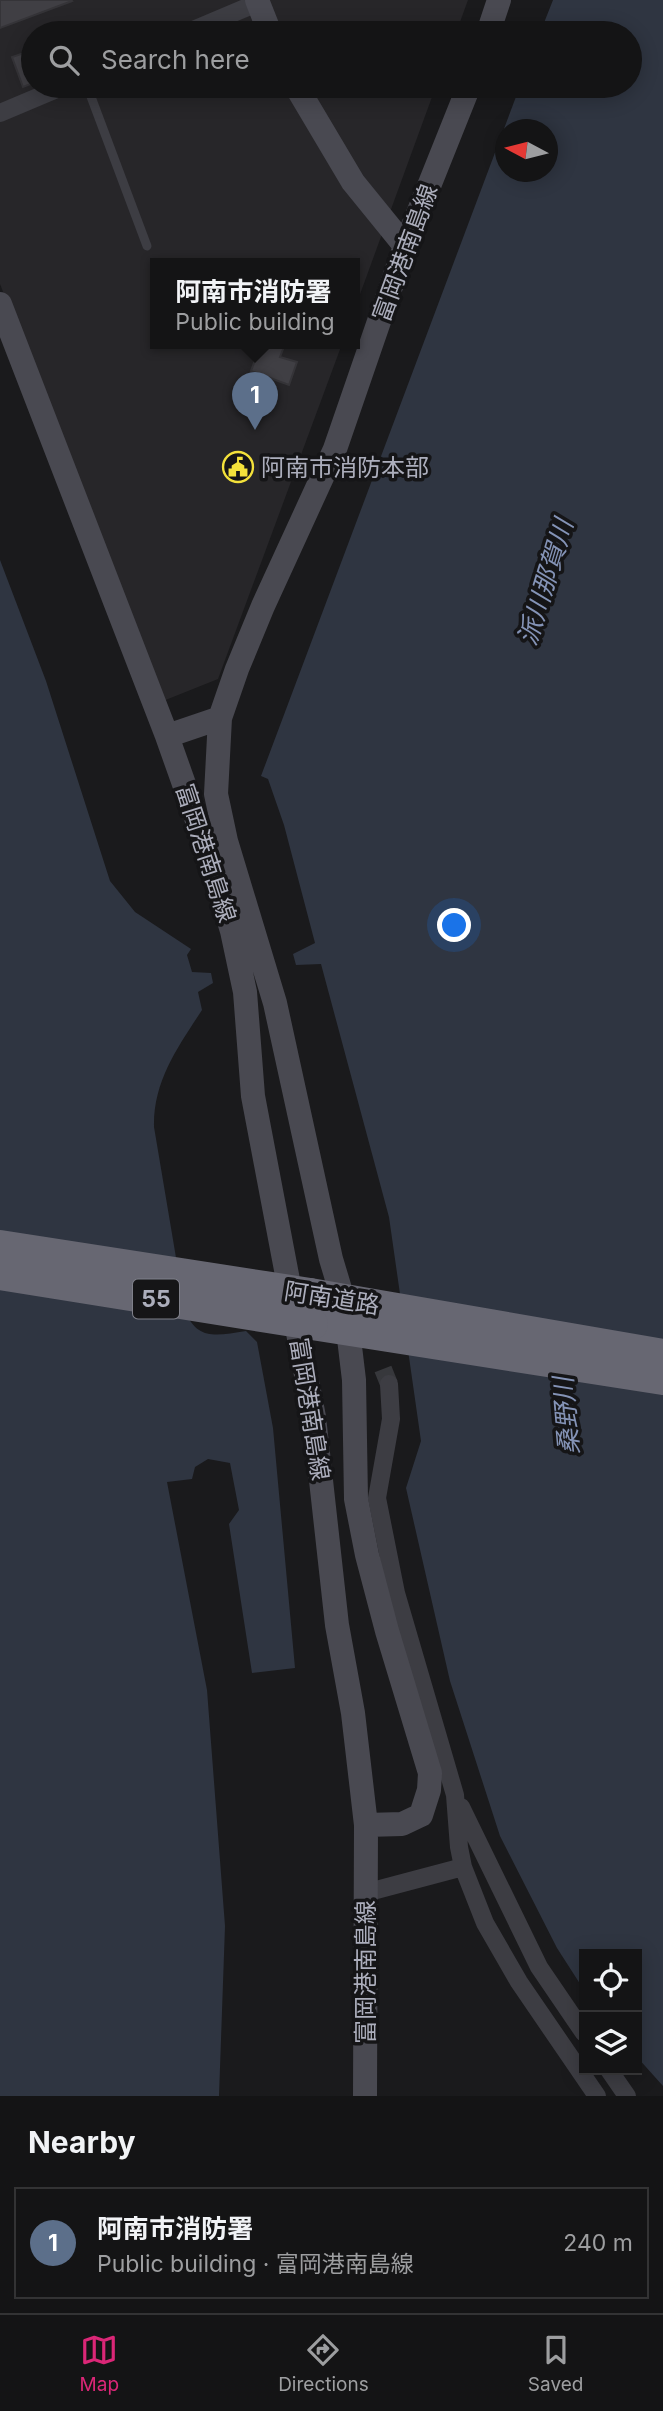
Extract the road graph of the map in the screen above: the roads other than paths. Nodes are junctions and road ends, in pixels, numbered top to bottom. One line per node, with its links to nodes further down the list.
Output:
1 (499, 0): 5 (main road)
2 (257, 1): 3 (street); 4 (main road)
3 (213, 21)
4 (265, 21)
5 (492, 21)
6 (37, 98): 10 (street)
7 (92, 98): 11 (lane)
8 (303, 98): 12 (main road)
9 (464, 98): 12 (main road, 富岡港南島線)
10 (0, 114)
11 (147, 246)
12 (405, 246): 14 (main road, 富岡港南島線)
13 (0, 304): 15 (main road, 富岡港南島線)
14 (220, 718): 15 (main road); 19 (main road, 富岡港南島線)
15 (167, 736): 25 (main road, 富岡港南島線)
16 (0, 1246): 18 (highway, 阿南道路 / 55, bridge)
17 (0, 1274): 18 (highway, 阿南道路 / 55, bridge)
18 (311, 1309): 19 (highway, 阿南道路 / 55)
19 (346, 1315): 20 (highway, 阿南道路 / 55); 25 (main road, 富岡港南島線)
20 (383, 1321): 21 (highway, 阿南道路 / 55); 22 (highway, 阿南道路 / 55)
21 (663, 1355)
22 (663, 1379)
23 (389, 1384): 24 (street)
24 (456, 1795): 26 (street); 28 (street)
25 (366, 1825): 27 (main road, 富岡港南島線)
26 (463, 1867): 27 (street); 31 (street)
27 (365, 1893): 30 (main road, 富岡港南島線)
28 (579, 2027)
29 (612, 2075): 32 (street)
30 (365, 2096)
31 (597, 2096)
32 (627, 2096)

